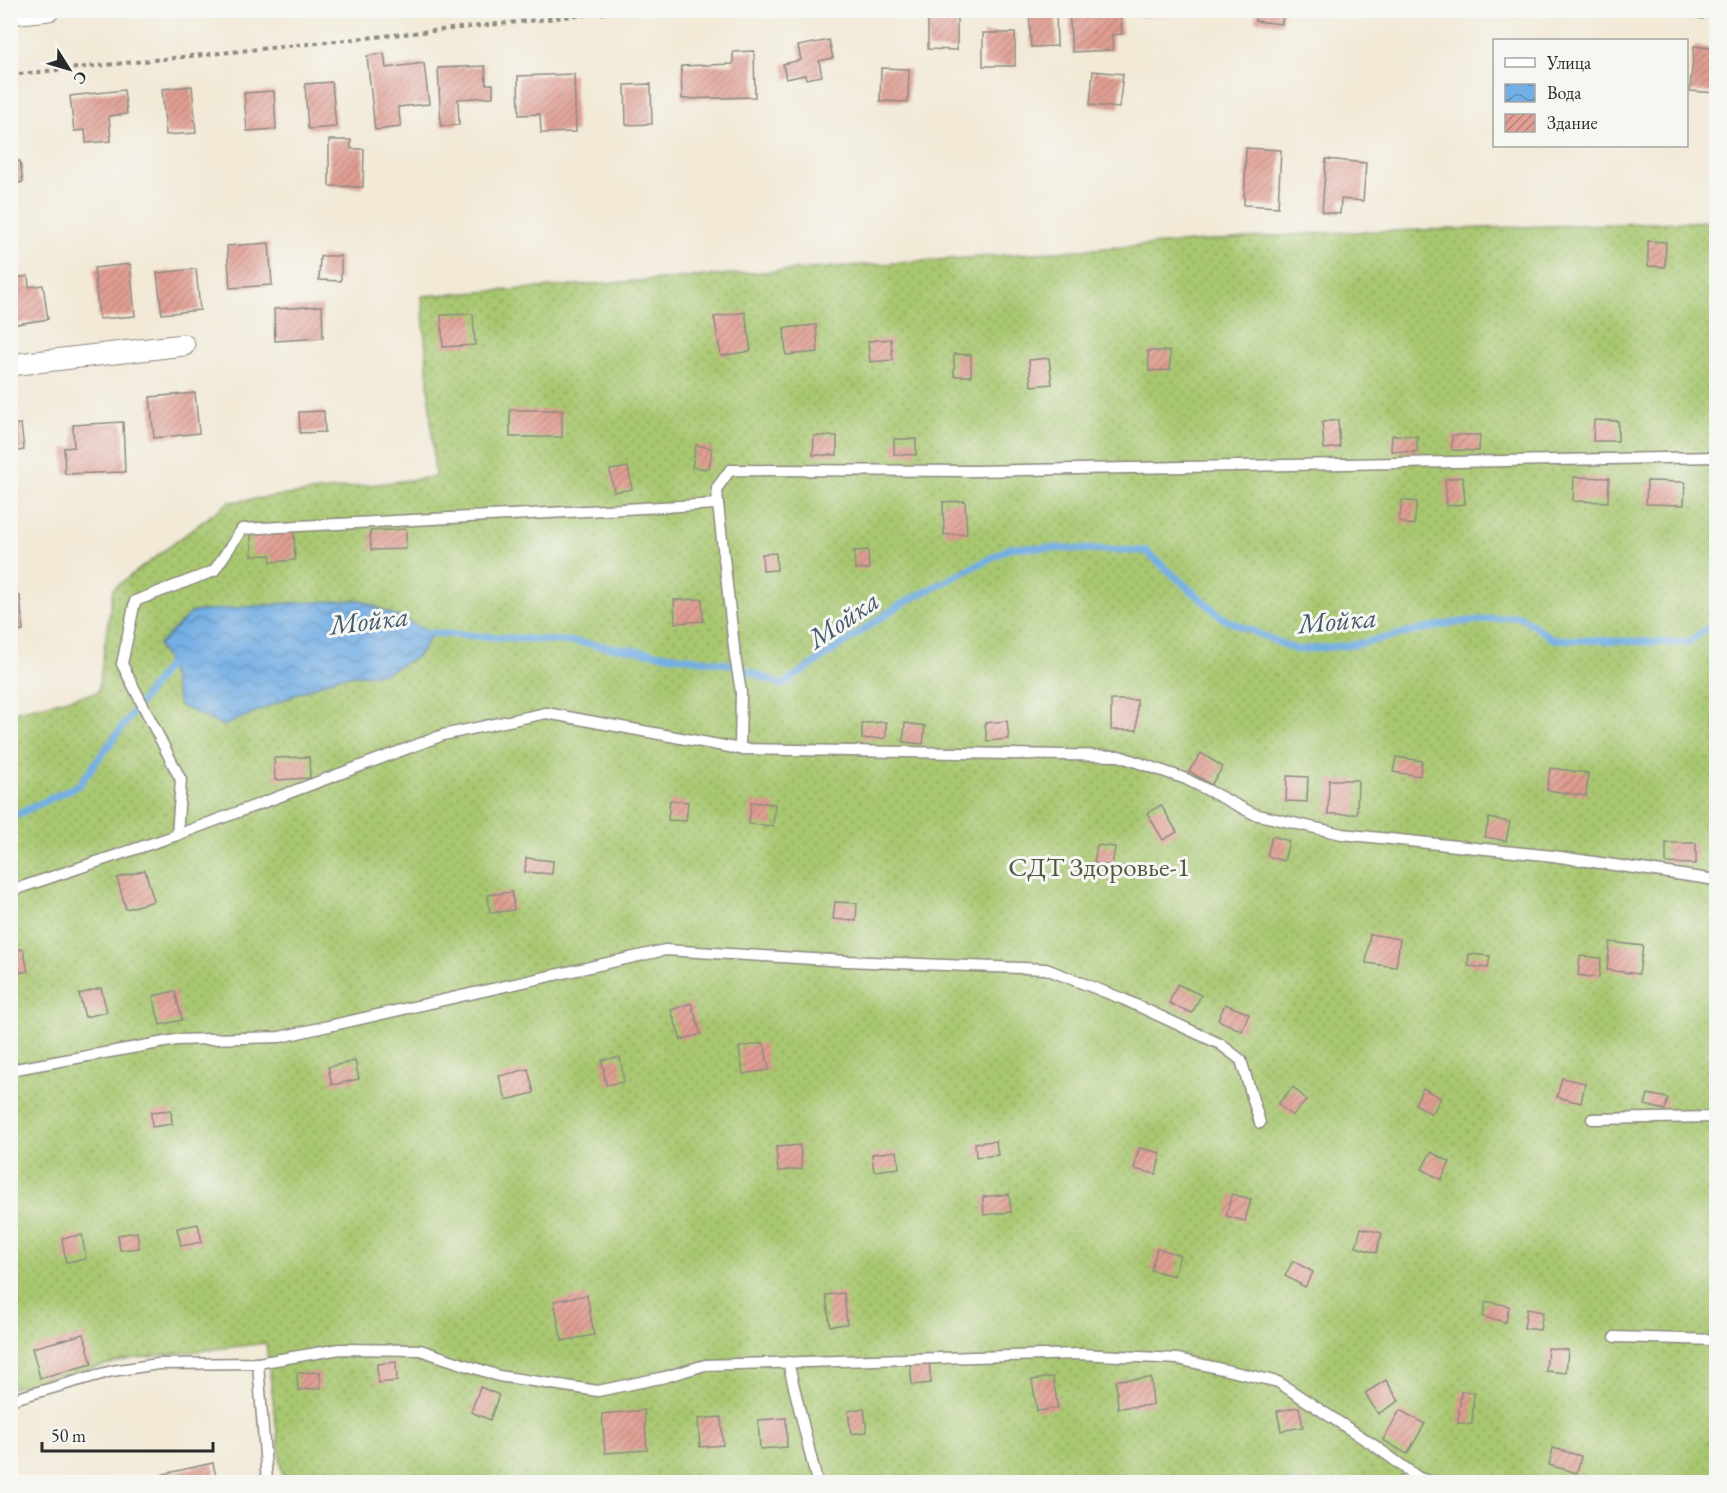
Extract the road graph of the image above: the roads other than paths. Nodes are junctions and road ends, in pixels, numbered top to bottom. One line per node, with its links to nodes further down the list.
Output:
1 (48, 10): 2 (street)
2 (10, 15)
3 (184, 345): 4 (street)
4 (10, 365)
5 (1716, 457): 6 (lane)
6 (718, 504): 7 (lane); 8 (lane)
7 (740, 749): 8 (lane); 9 (lane)
8 (177, 835): 10 (lane)
9 (1716, 880)
10 (10, 891)
11 (10, 1070): 14 (lane)
12 (1716, 1118): 13 (lane)
13 (1592, 1119)
14 (1260, 1123)
15 (1615, 1337): 16 (lane)
16 (1716, 1340)
17 (788, 1362): 18 (lane); 20 (lane); 22 (lane)
18 (258, 1363): 19 (lane); 21 (lane)
19 (10, 1400)
20 (1419, 1478): 23 (lane); 24 (lane)
21 (267, 1482)
22 (817, 1482)
23 (1402, 1482)
24 (1434, 1482)

